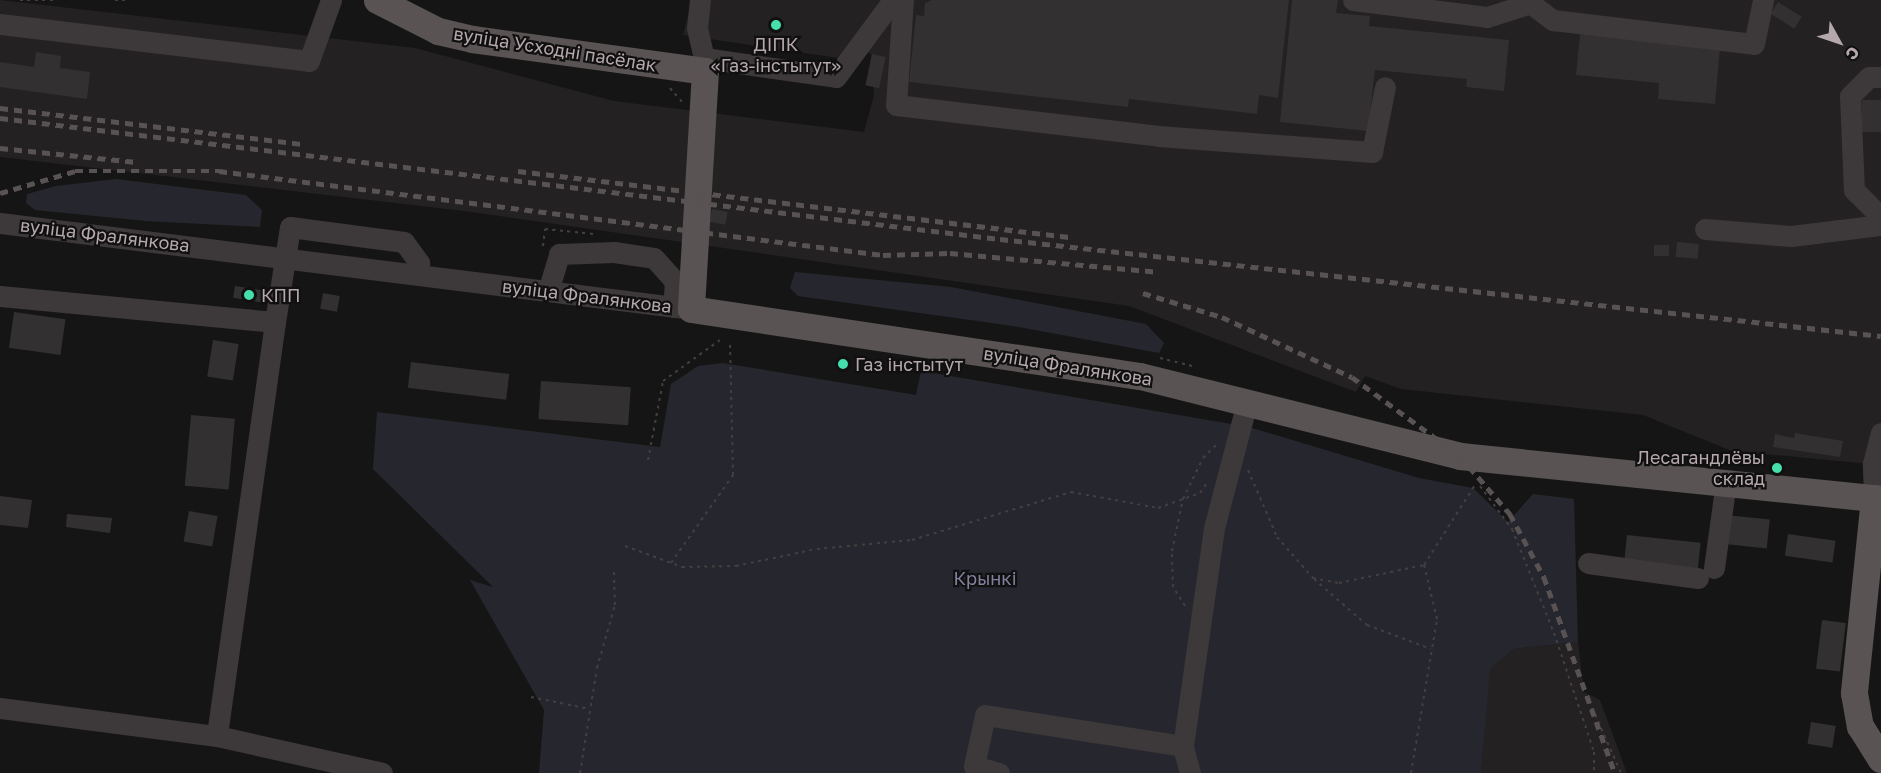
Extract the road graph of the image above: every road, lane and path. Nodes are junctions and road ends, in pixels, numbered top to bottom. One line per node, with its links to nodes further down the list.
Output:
1 (20, 0): 2 (path)
2 (56, 0)
3 (115, 0): 4 (path)
4 (125, 0)
5 (331, 0): 13 (street)
6 (377, 0): 15 (main road, вуліца Усходні пасёлак)
7 (700, 0): 14 (street)
8 (893, 0): 14 (street)
9 (903, 0): 17 (street)
10 (1353, 0): 12 (street)
11 (1763, 0): 12 (street)
12 (1527, 2)
13 (0, 24)
14 (704, 65): 15 (main road, вуліца Усходні пасёлак); 27 (main road)
15 (664, 66): 18 (path)
16 (1881, 77): 19 (street)
17 (1385, 87)
18 (689, 111)
19 (1881, 217)
20 (0, 223): 23 (street, вуліца Фралянкова)
21 (1881, 225): 22 (street)
22 (1705, 229)
23 (285, 256): 24 (street, вуліца Фралянкова); 24 (street); 28 (street)
24 (418, 274): 25 (street, вуліца Фралянкова)
25 (548, 291): 27 (street, вуліца Фралянкова); 27 (street)
26 (0, 296): 28 (street)
27 (682, 308): 31 (main road, вуліца Фралянкова)
28 (276, 322): 53 (street)
29 (720, 340): 34 (path)
30 (730, 340): 42 (path)
31 (1244, 412): 33 (street); 36 (main road, вуліца Фралянкова); 40 (path)
32 (1881, 433): 39 (street)
33 (1236, 444): 46 (path); 47 (street)
34 (648, 460)
35 (1212, 476): 40 (path)
36 (1726, 482): 39 (main road, вуліца Фралянкова); 43 (street)
37 (1476, 484): 44 (path)
38 (1480, 486): 61 (path)
39 (1878, 498): 55 (main road)
40 (1183, 499): 42 (path); 47 (path)
41 (625, 546): 42 (path)
42 (671, 563)
43 (1588, 563)
44 (1424, 565): 46 (path); 48 (path)
45 (614, 572): 52 (path)
46 (1313, 578): 48 (path)
47 (1200, 629): 54 (street)
48 (1431, 649): 60 (path)
49 (531, 697): 52 (path)
50 (1589, 701): 62 (path)
51 (0, 708): 53 (street)
52 (590, 709): 57 (path)
53 (217, 736): 56 (street)
54 (1184, 746): 58 (street); 59 (street)
55 (1881, 759)
56 (382, 773)
57 (580, 773)
58 (999, 773)
59 (1190, 773)
60 (1411, 773)
61 (1594, 773)
62 (1621, 773)

